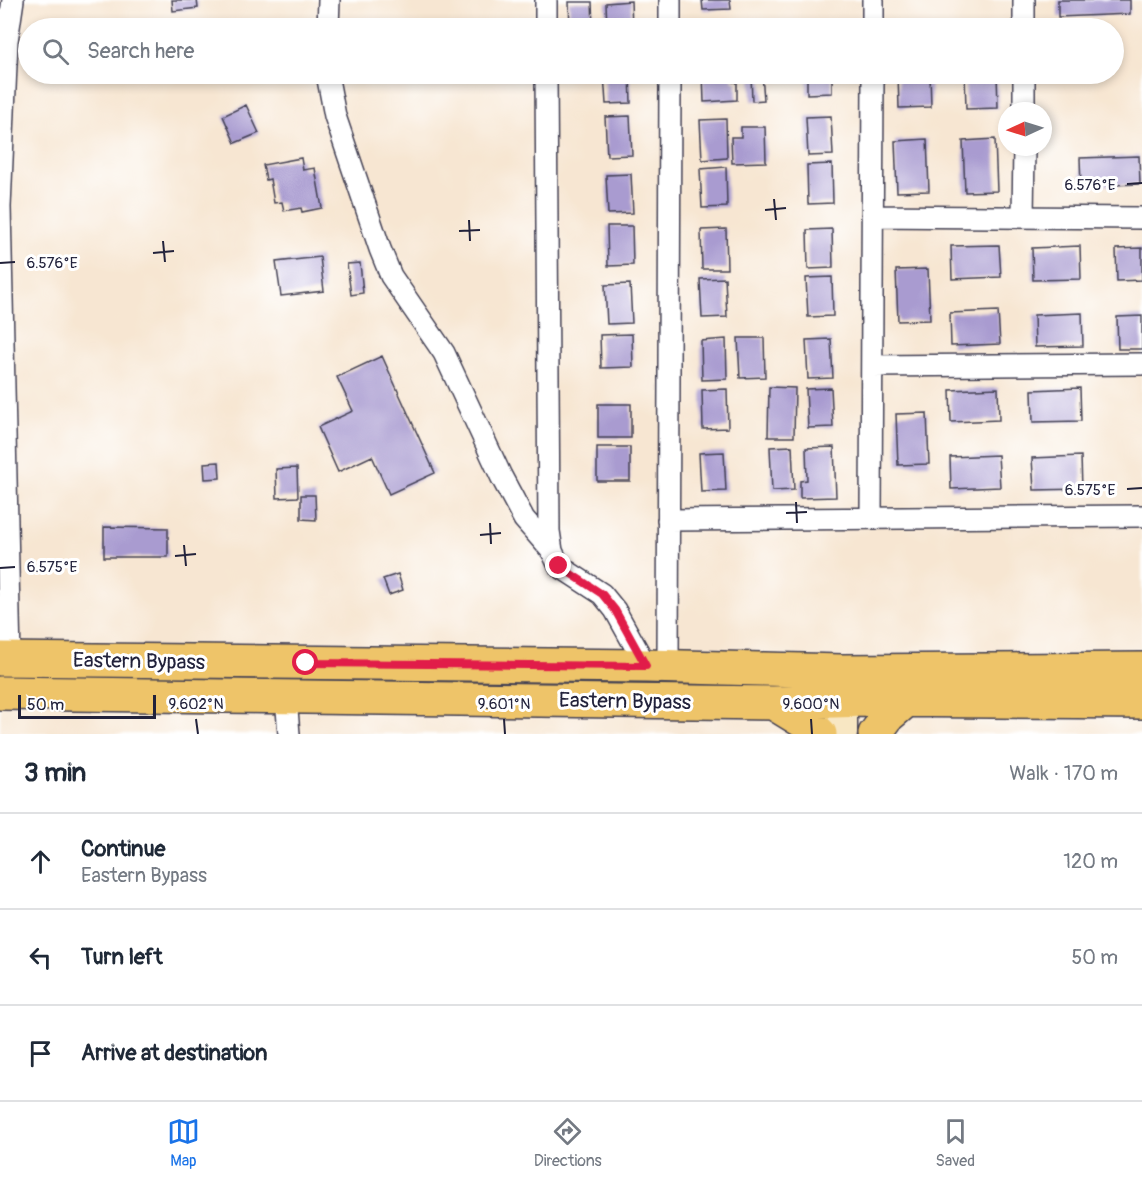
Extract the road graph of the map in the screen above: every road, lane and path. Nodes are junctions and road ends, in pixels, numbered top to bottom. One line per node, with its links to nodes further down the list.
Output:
1 (13, 0): 28 (street)
2 (329, 0): 7 (street)
3 (546, 0): 8 (street)
4 (670, 0): 9 (street)
5 (873, 0): 10 (street)
6 (1024, 0): 11 (street)
7 (328, 18)
8 (546, 18)
9 (670, 18)
10 (873, 18)
11 (1024, 18)
12 (329, 84): 27 (street)
13 (546, 84): 27 (street)
14 (670, 84): 26 (street)
15 (873, 84): 19 (street)
16 (1024, 84): 17 (street)
17 (1024, 102)
18 (1024, 156): 20 (street)
19 (872, 216): 20 (street); 23 (street)
20 (1023, 217): 21 (street)
21 (1142, 218)
22 (1142, 364): 23 (street)
23 (872, 366): 25 (street)
24 (1142, 516): 25 (street)
25 (871, 518): 26 (street)
26 (668, 520): 29 (street)
27 (552, 551): 29 (street)
28 (5, 659): 29 (main road, Eastern Bypass)
29 (657, 666): 31 (main road, Eastern Bypass)
30 (1142, 669): 31 (main road, Eastern Bypass)
31 (854, 685): 34 (main road, Eastern Bypass); 36 (main road, Eastern Bypass); 39 (street); 40 (street)
32 (0, 693): 33 (main road, Eastern Bypass)
33 (286, 697): 36 (main road, Eastern Bypass); 37 (street)
34 (907, 700): 35 (main road, Eastern Bypass); 41 (main road)
35 (1142, 702)
36 (774, 703): 38 (main road)
37 (289, 734)
38 (820, 734)
39 (842, 734)
40 (864, 734)
41 (875, 734)

